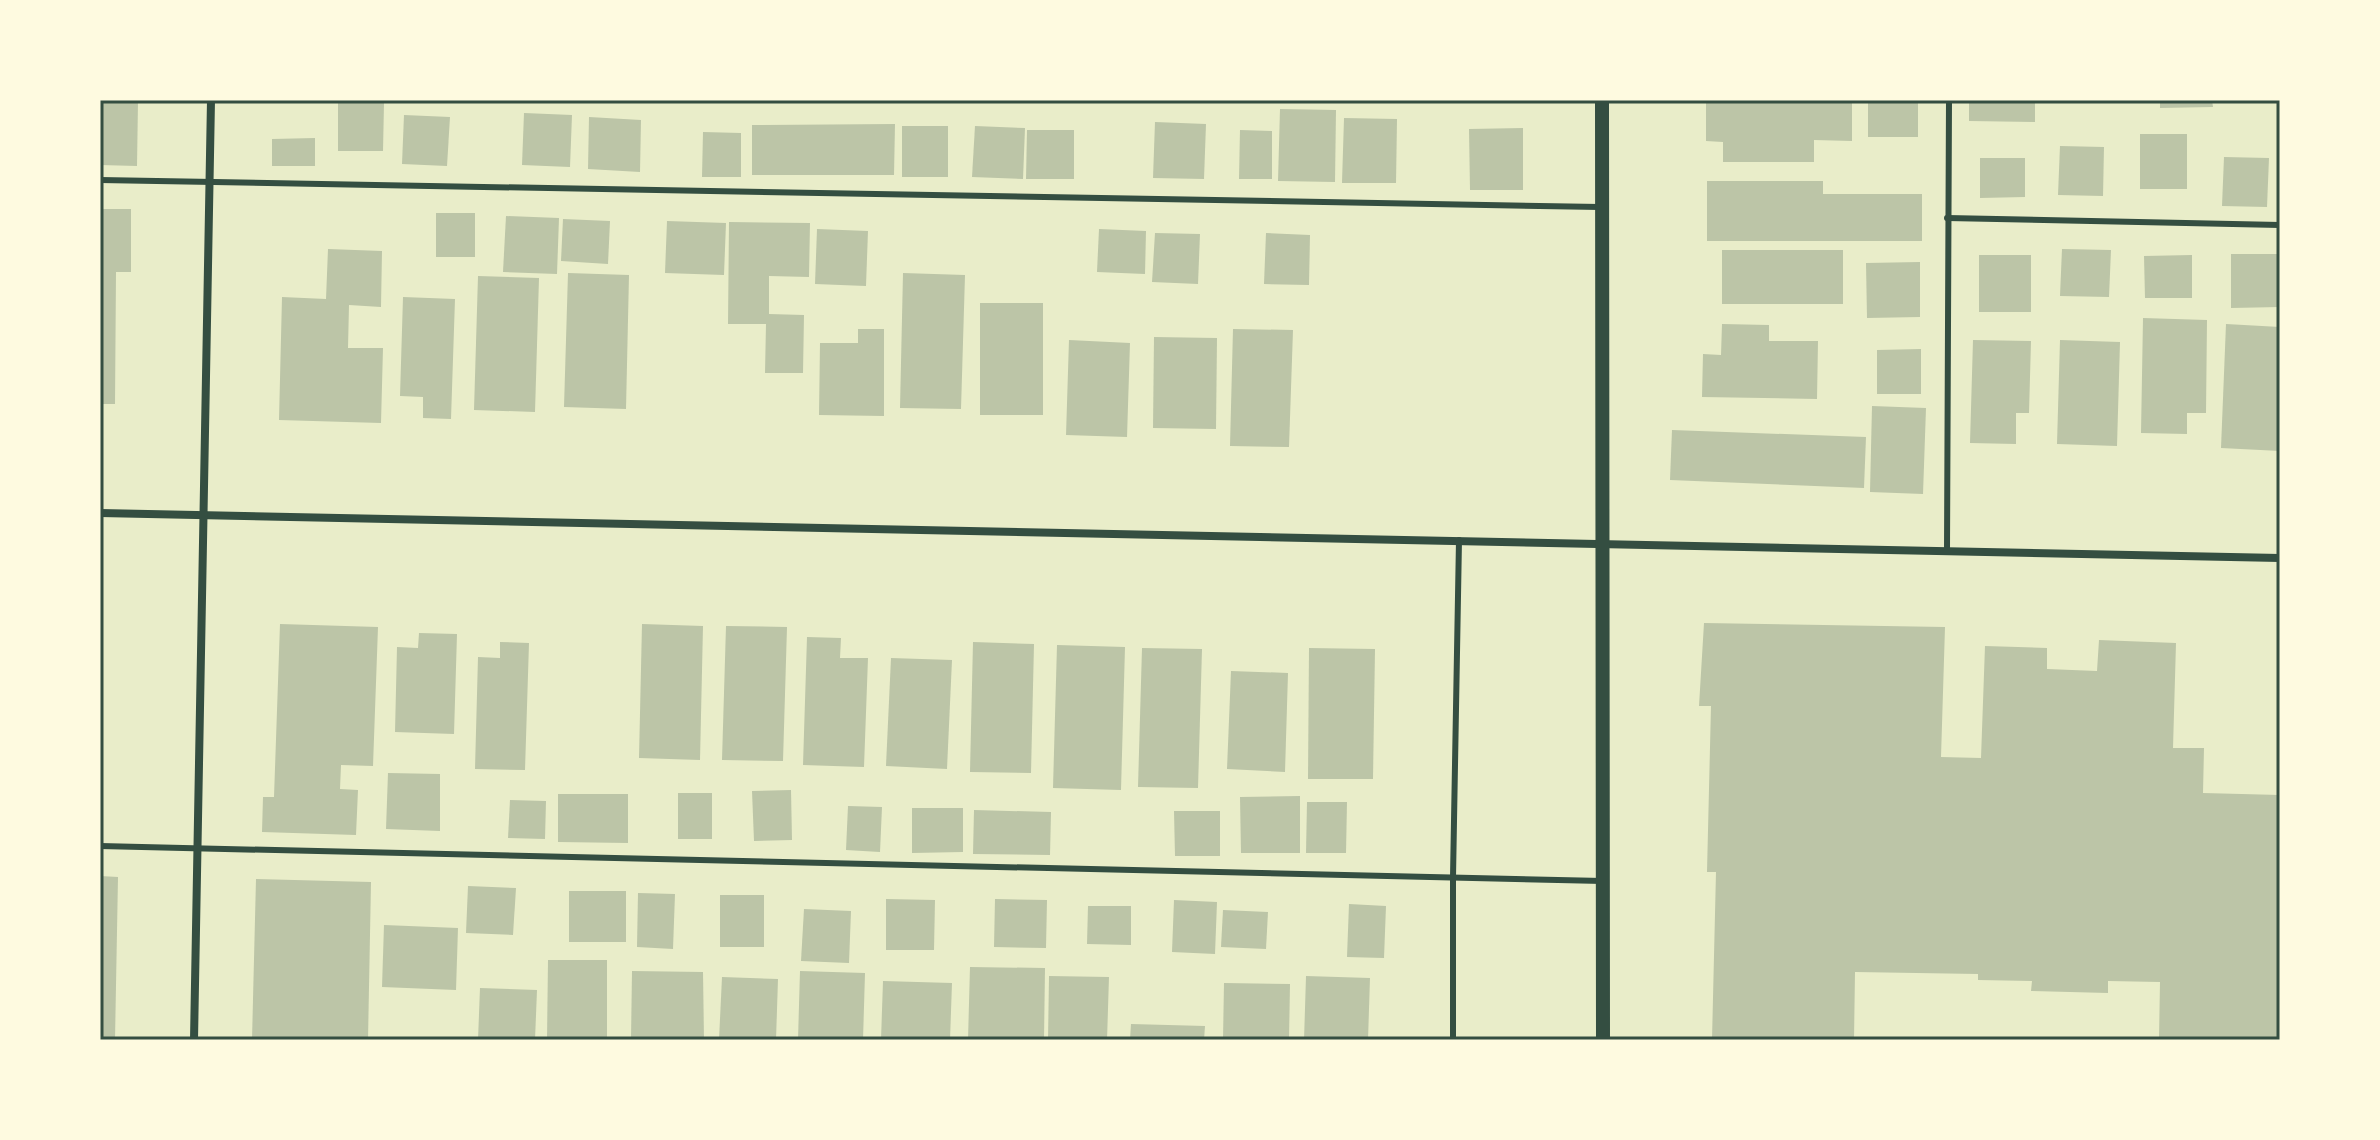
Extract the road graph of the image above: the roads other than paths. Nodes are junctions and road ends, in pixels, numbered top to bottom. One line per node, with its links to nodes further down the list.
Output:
1 (211, 100): 5 (street)
2 (1602, 100): 6 (street)
3 (1949, 100): 7 (lane)
4 (100, 180): 5 (lane)
5 (209, 182): 6 (lane); 10 (street)
6 (1602, 207): 12 (street)
7 (1947, 218): 8 (lane); 13 (lane)
8 (2280, 225)
9 (100, 513): 10 (street)
10 (202, 515): 11 (street); 16 (street)
11 (1459, 540): 12 (street); 17 (lane)
12 (1603, 543): 13 (street); 18 (street)
13 (1947, 550): 14 (street)
14 (2280, 558)
15 (100, 846): 16 (lane)
16 (197, 848): 17 (lane); 19 (street)
17 (1453, 877): 18 (lane); 20 (lane)
18 (1603, 881): 21 (street)
19 (194, 1040)
20 (1453, 1040)
21 (1603, 1040)

